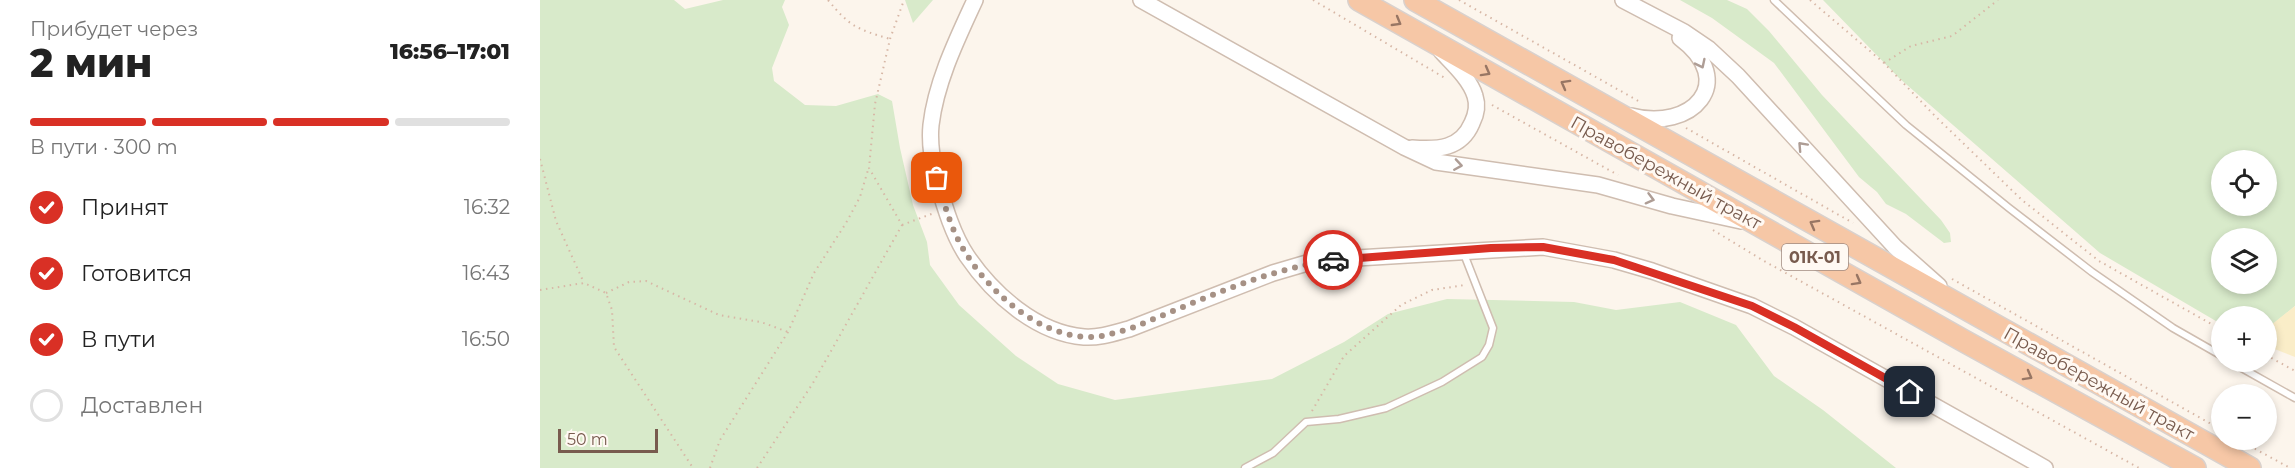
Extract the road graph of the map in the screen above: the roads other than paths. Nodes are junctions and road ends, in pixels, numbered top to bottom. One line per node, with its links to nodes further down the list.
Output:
1 (975, 0): 12 (street)
2 (1141, 0): 10 (street)
3 (1359, 0): 8 (highway, Правобережный тракт / 01К-01, one-way to 8)
4 (1415, 0): 9 (highway, Правобережный тракт / 01К-01, one-way to 4)
5 (1623, 0): 7 (street)
6 (1774, 0): 14 (lane)
7 (1644, 11): 9 (street, one-way to 9); 13 (street, one-way to 7)
8 (1435, 44): 10 (street); 11 (highway, Правобережный тракт / 01К-01, one-way to 11)
9 (1616, 112): 13 (highway, Правобережный тракт / 01К-01, one-way to 9)
10 (1404, 147): 11 (street, one-way to 11)
11 (1759, 225): 19 (highway, Правобережный тракт / 01К-01, one-way to 19)
12 (1462, 251): 17 (lane); 18 (street)
13 (1979, 317): 20 (highway, Правобережный тракт / 01К-01)
14 (2211, 350)
15 (2249, 372): 16 (lane)
16 (2295, 398)
17 (1245, 468)
18 (2045, 468)
19 (2195, 468)
20 (2250, 468)

